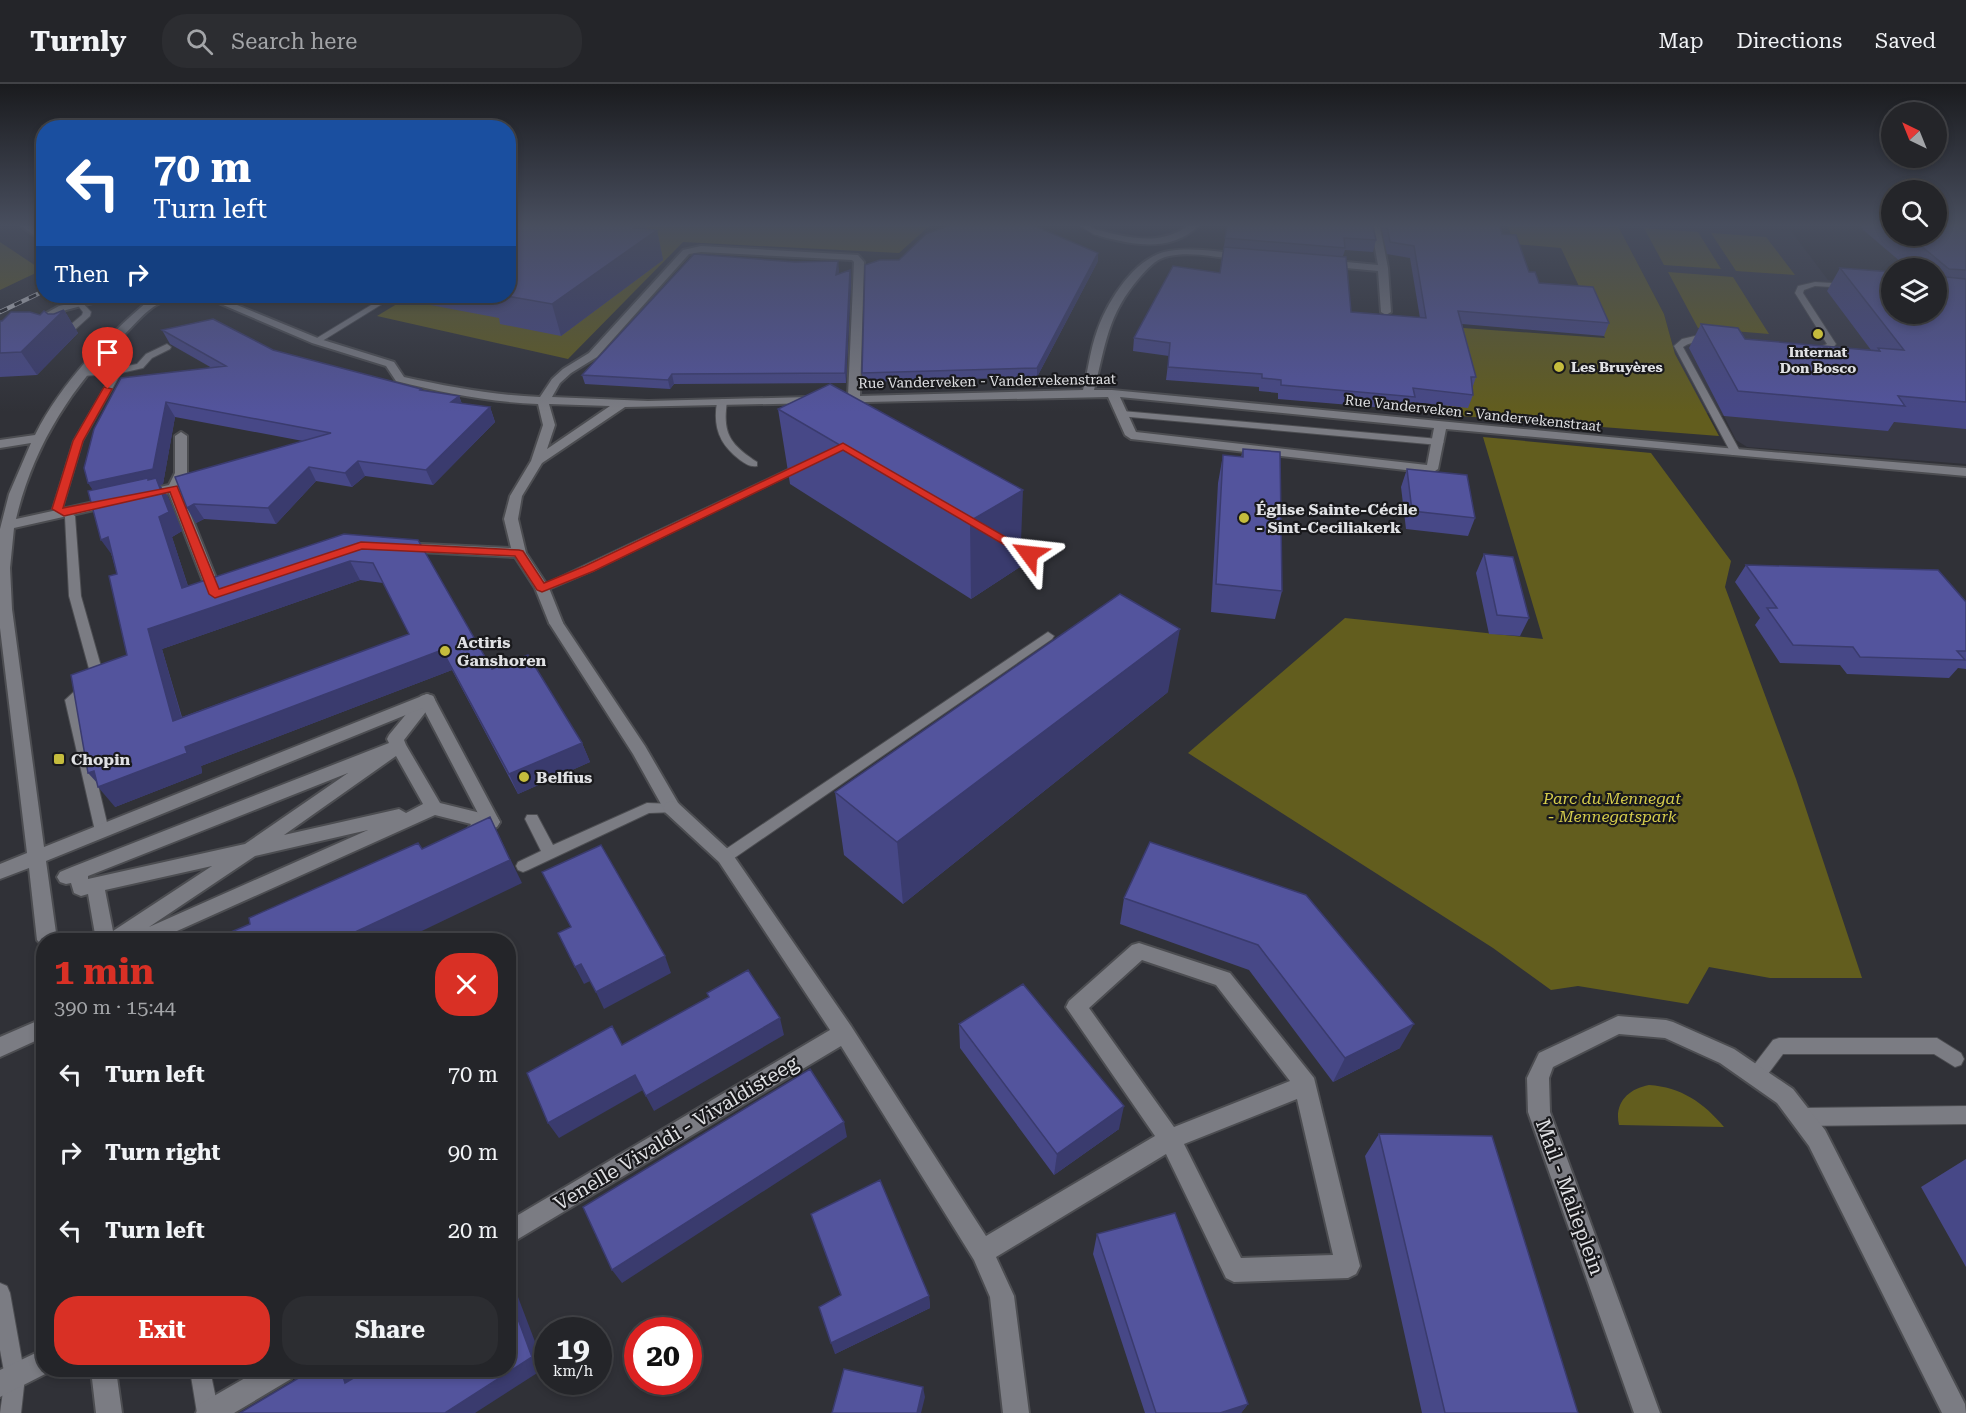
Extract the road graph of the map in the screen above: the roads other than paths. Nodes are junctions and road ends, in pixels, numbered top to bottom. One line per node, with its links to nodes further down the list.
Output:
1 (653, 288): 24 (street)
2 (858, 288): 23 (street)
3 (1129, 288): 21 (street)
4 (1384, 288): 10 (street)
5 (1801, 288): 18 (lane)
6 (81, 303): 11 (street); 13 (lane)
7 (153, 303): 20 (street)
8 (224, 303): 15 (street, Rue Vanderveken - Vandervekenstraat)
9 (379, 303): 15 (lane)
10 (1386, 312)
11 (44, 318): 12 (lane); 16 (street)
12 (55, 324)
13 (66, 333)
14 (1726, 338): 33 (lane)
15 (316, 341): 24 (street, Rue Vanderveken - Vandervekenstraat)
16 (0, 343)
17 (166, 347): 19 (lane)
18 (1804, 354)
19 (118, 371): 20 (lane); 39 (lane)
20 (82, 373): 30 (street)
21 (1088, 392): 22 (street, Rue Vanderveken - Vandervekenstraat); 23 (street, Rue Vanderveken - Vandervekenstraat)
22 (1112, 393): 27 (street); 28 (street, Rue Vanderveken - Vandervekenstraat)
23 (854, 399): 25 (street, Rue Vanderveken - Vandervekenstraat)
24 (543, 402): 26 (street, Rue Vanderveken - Vandervekenstraat); 34 (street)
25 (722, 402): 26 (street, Rue Vanderveken - Vandervekenstraat); 36 (lane)
26 (620, 405): 34 (street)
27 (1122, 414): 31 (lane); 31 (street)
28 (1441, 425): 31 (street); 33 (street, Rue Vanderveken - Vandervekenstraat)
29 (181, 436): 38 (street)
30 (40, 438): 32 (street); 40 (street)
31 (1439, 442)
32 (0, 444)
33 (1736, 453): 37 (street, Rue Vanderveken - Vandervekenstraat)
34 (537, 461): 43 (street)
35 (812, 461): 46 (lane)
36 (753, 464)
37 (1966, 472)
38 (174, 488): 39 (street); 45 (street)
39 (64, 513): 40 (street); 54 (lane)
40 (7, 525): 58 (street)
41 (998, 536): 44 (lane)
42 (384, 546): 43 (street)
43 (519, 553): 46 (street)
44 (1029, 554)
45 (237, 587)
46 (542, 588): 51 (street)
47 (1048, 636): 59 (lane)
48 (427, 700): 49 (street); 53 (street); 54 (street)
49 (398, 746): 50 (street); 56 (street); 62 (street)
50 (434, 808): 53 (street); 56 (street); 66 (street)
51 (672, 808): 57 (lane); 59 (street)
52 (532, 819): 57 (lane)
53 (491, 822): 55 (street)
54 (102, 831): 58 (street)
55 (459, 837)
56 (251, 849): 62 (street); 65 (street)
57 (550, 854): 60 (lane)
58 (36, 857): 61 (street); 63 (street)
59 (725, 857): 68 (street)
60 (523, 866)
61 (0, 872)
62 (95, 884): 64 (street)
63 (46, 933)
64 (104, 933)
65 (125, 933)
66 (155, 933)
67 (36, 1031): 69 (street)
68 (844, 1033): 76 (street, Venelle Vivaldi - Vivaldisteeg); 77 (street)
69 (0, 1047)
70 (1954, 1059): 71 (lane)
71 (1756, 1076): 74 (street, Mail - Malieplein); 88 (street, Mail - Malieplein)
72 (1306, 1085): 75 (street); 75 (street); 75 (street)
73 (1966, 1115): 74 (lane)
74 (1801, 1117): 89 (street, Mail - Malieplein)
75 (1170, 1139): 77 (street)
76 (516, 1229)
77 (982, 1252): 87 (street)
78 (0, 1293): 83 (lane)
79 (36, 1365): 83 (street)
80 (105, 1377): 85 (street)
81 (201, 1377): 86 (lane)
82 (270, 1377): 86 (street)
83 (7, 1381): 84 (lane)
84 (10, 1413)
85 (109, 1413)
86 (209, 1413)
87 (1016, 1413)
88 (1647, 1413)
89 (1956, 1413)

